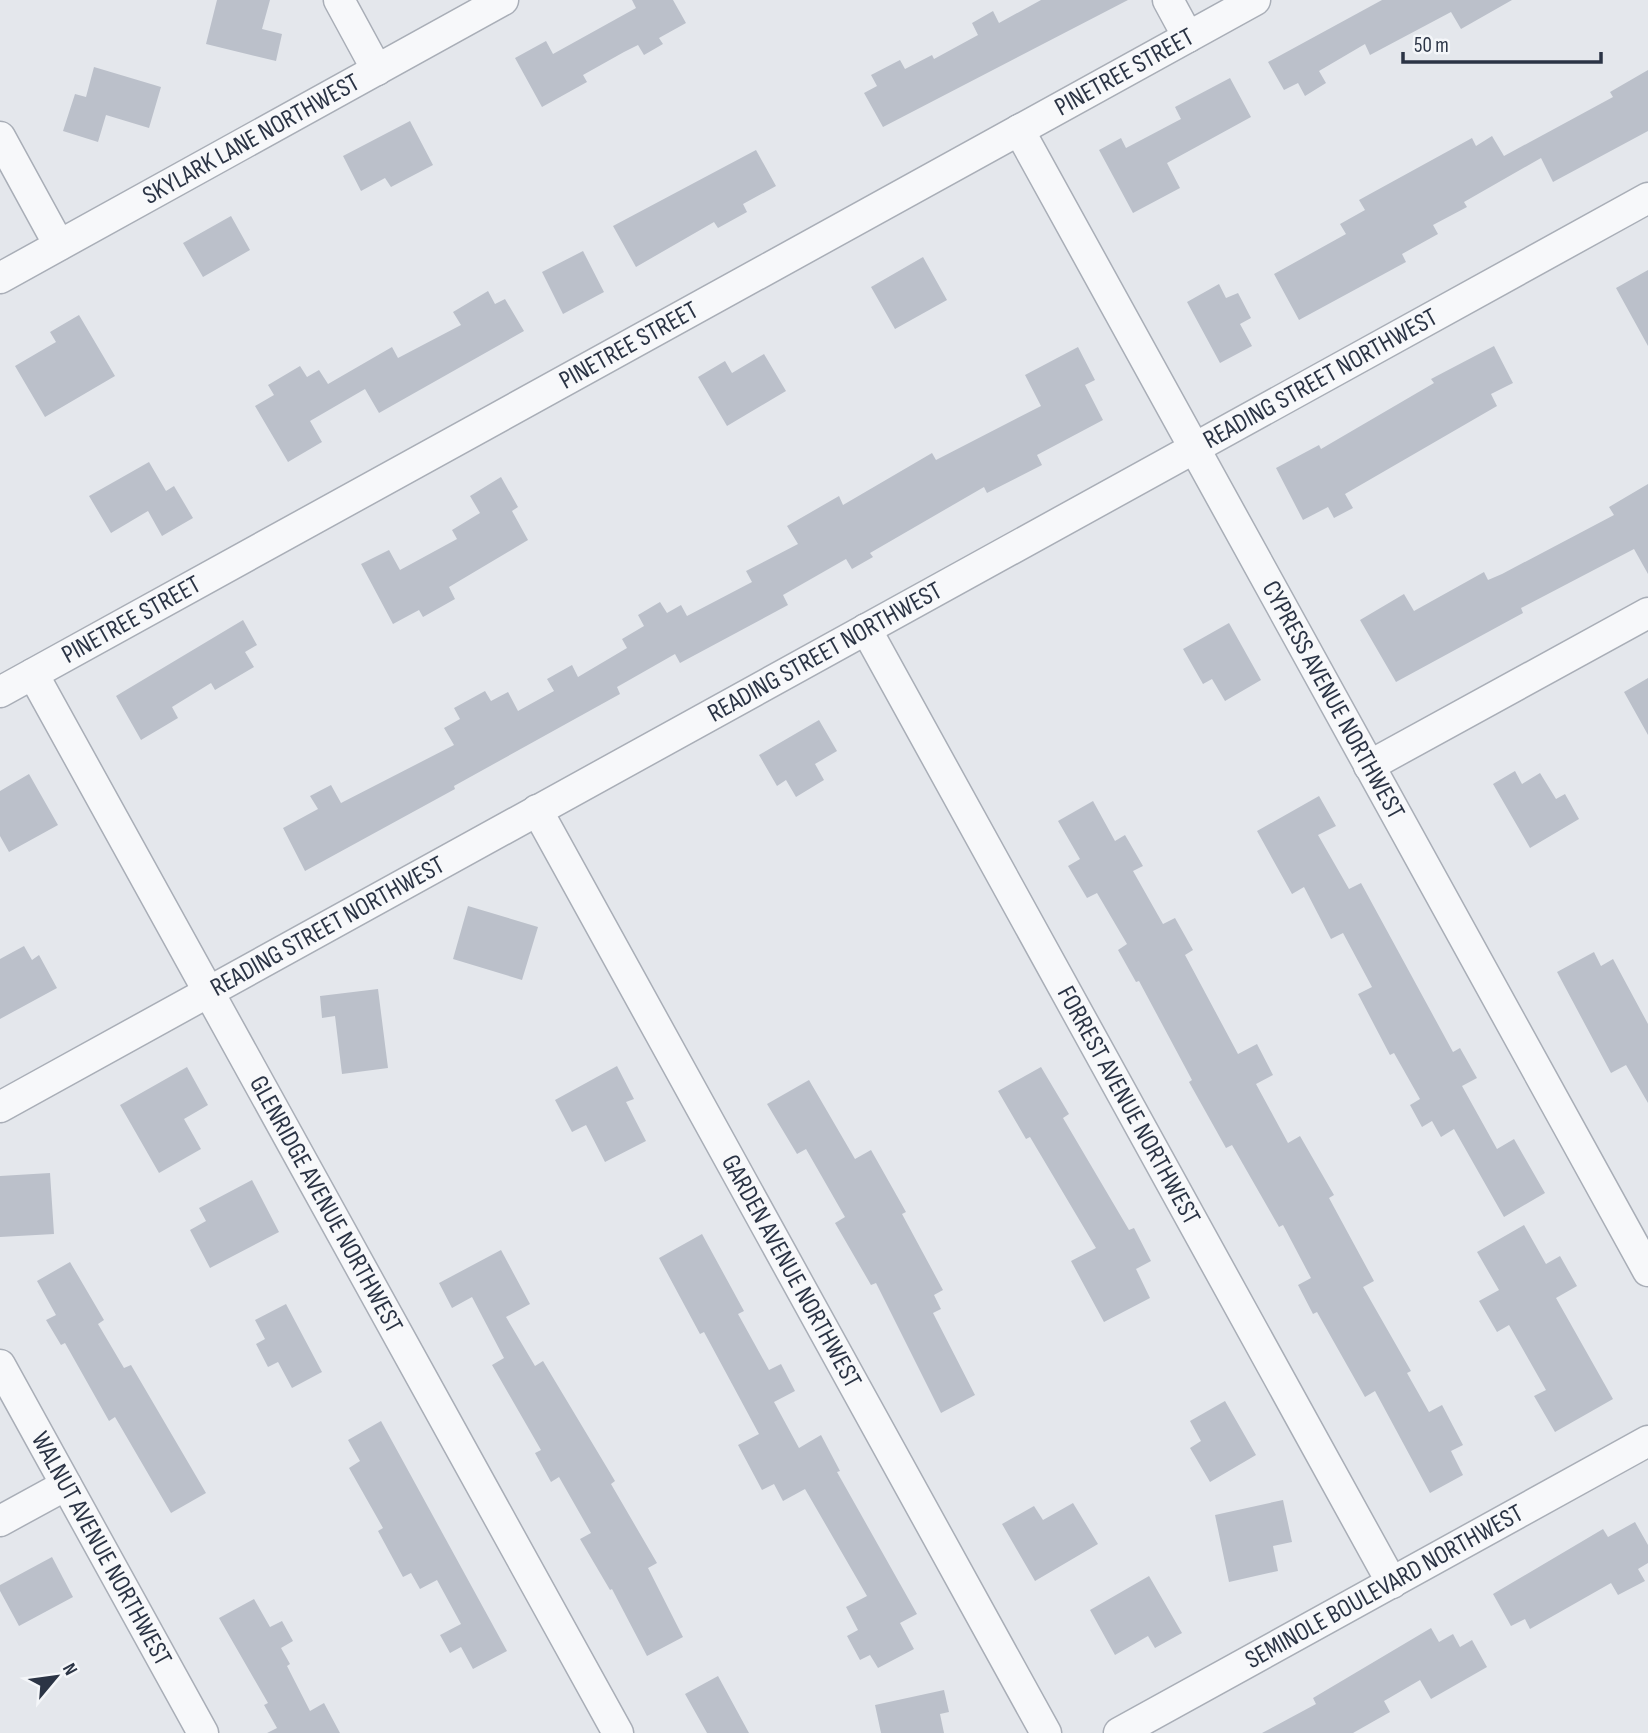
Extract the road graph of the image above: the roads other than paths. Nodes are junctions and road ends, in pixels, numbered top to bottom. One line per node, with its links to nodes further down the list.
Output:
1 (339, 0): 6 (street)
2 (503, 0): 6 (street, SKYLARK LANE NORTHWEST)
3 (1168, 0): 5 (street)
4 (1255, 0): 5 (street, PINETREE STREET)
5 (1188, 37): 7 (street, PINETREE STREET)
6 (377, 70): 10 (street, SKYLARK LANE NORTHWEST)
7 (1019, 130): 12 (street, CYPRESS AVENUE NORTHWEST); 15 (street, PINETREE STREET)
8 (0, 137): 10 (street)
9 (1648, 198): 12 (street, READING STREET NORTHWEST)
10 (59, 245): 11 (street, SKYLARK LANE NORTHWEST)
11 (0, 278)
12 (1194, 448): 14 (street, READING STREET NORTHWEST); 17 (street, CYPRESS AVENUE NORTHWEST)
13 (1648, 613): 17 (street)
14 (866, 629): 18 (street, READING STREET NORTHWEST); 26 (street, FORREST AVENUE NORTHWEST)
15 (33, 674): 16 (street, PINETREE STREET); 19 (street, GLENRIDGE AVENUE NORTHWEST)
16 (0, 692)
17 (1369, 766): 21 (street, CYPRESS AVENUE NORTHWEST)
18 (537, 810): 19 (street, READING STREET NORTHWEST); 29 (street, GARDEN AVENUE NORTHWEST)
19 (209, 992): 20 (street, READING STREET NORTHWEST); 28 (street, GLENRIDGE AVENUE NORTHWEST)
20 (0, 1107)
21 (1648, 1271)
22 (0, 1365): 24 (street, WALNUT AVENUE NORTHWEST)
23 (1648, 1441): 26 (street, SEMINOLE BOULEVARD NORTHWEST)
24 (66, 1485): 25 (street); 27 (street, WALNUT AVENUE NORTHWEST)
25 (0, 1521)
26 (1392, 1583): 30 (street, SEMINOLE BOULEVARD NORTHWEST)
27 (203, 1733)
28 (618, 1733)
29 (1046, 1733)
30 (1119, 1733)

